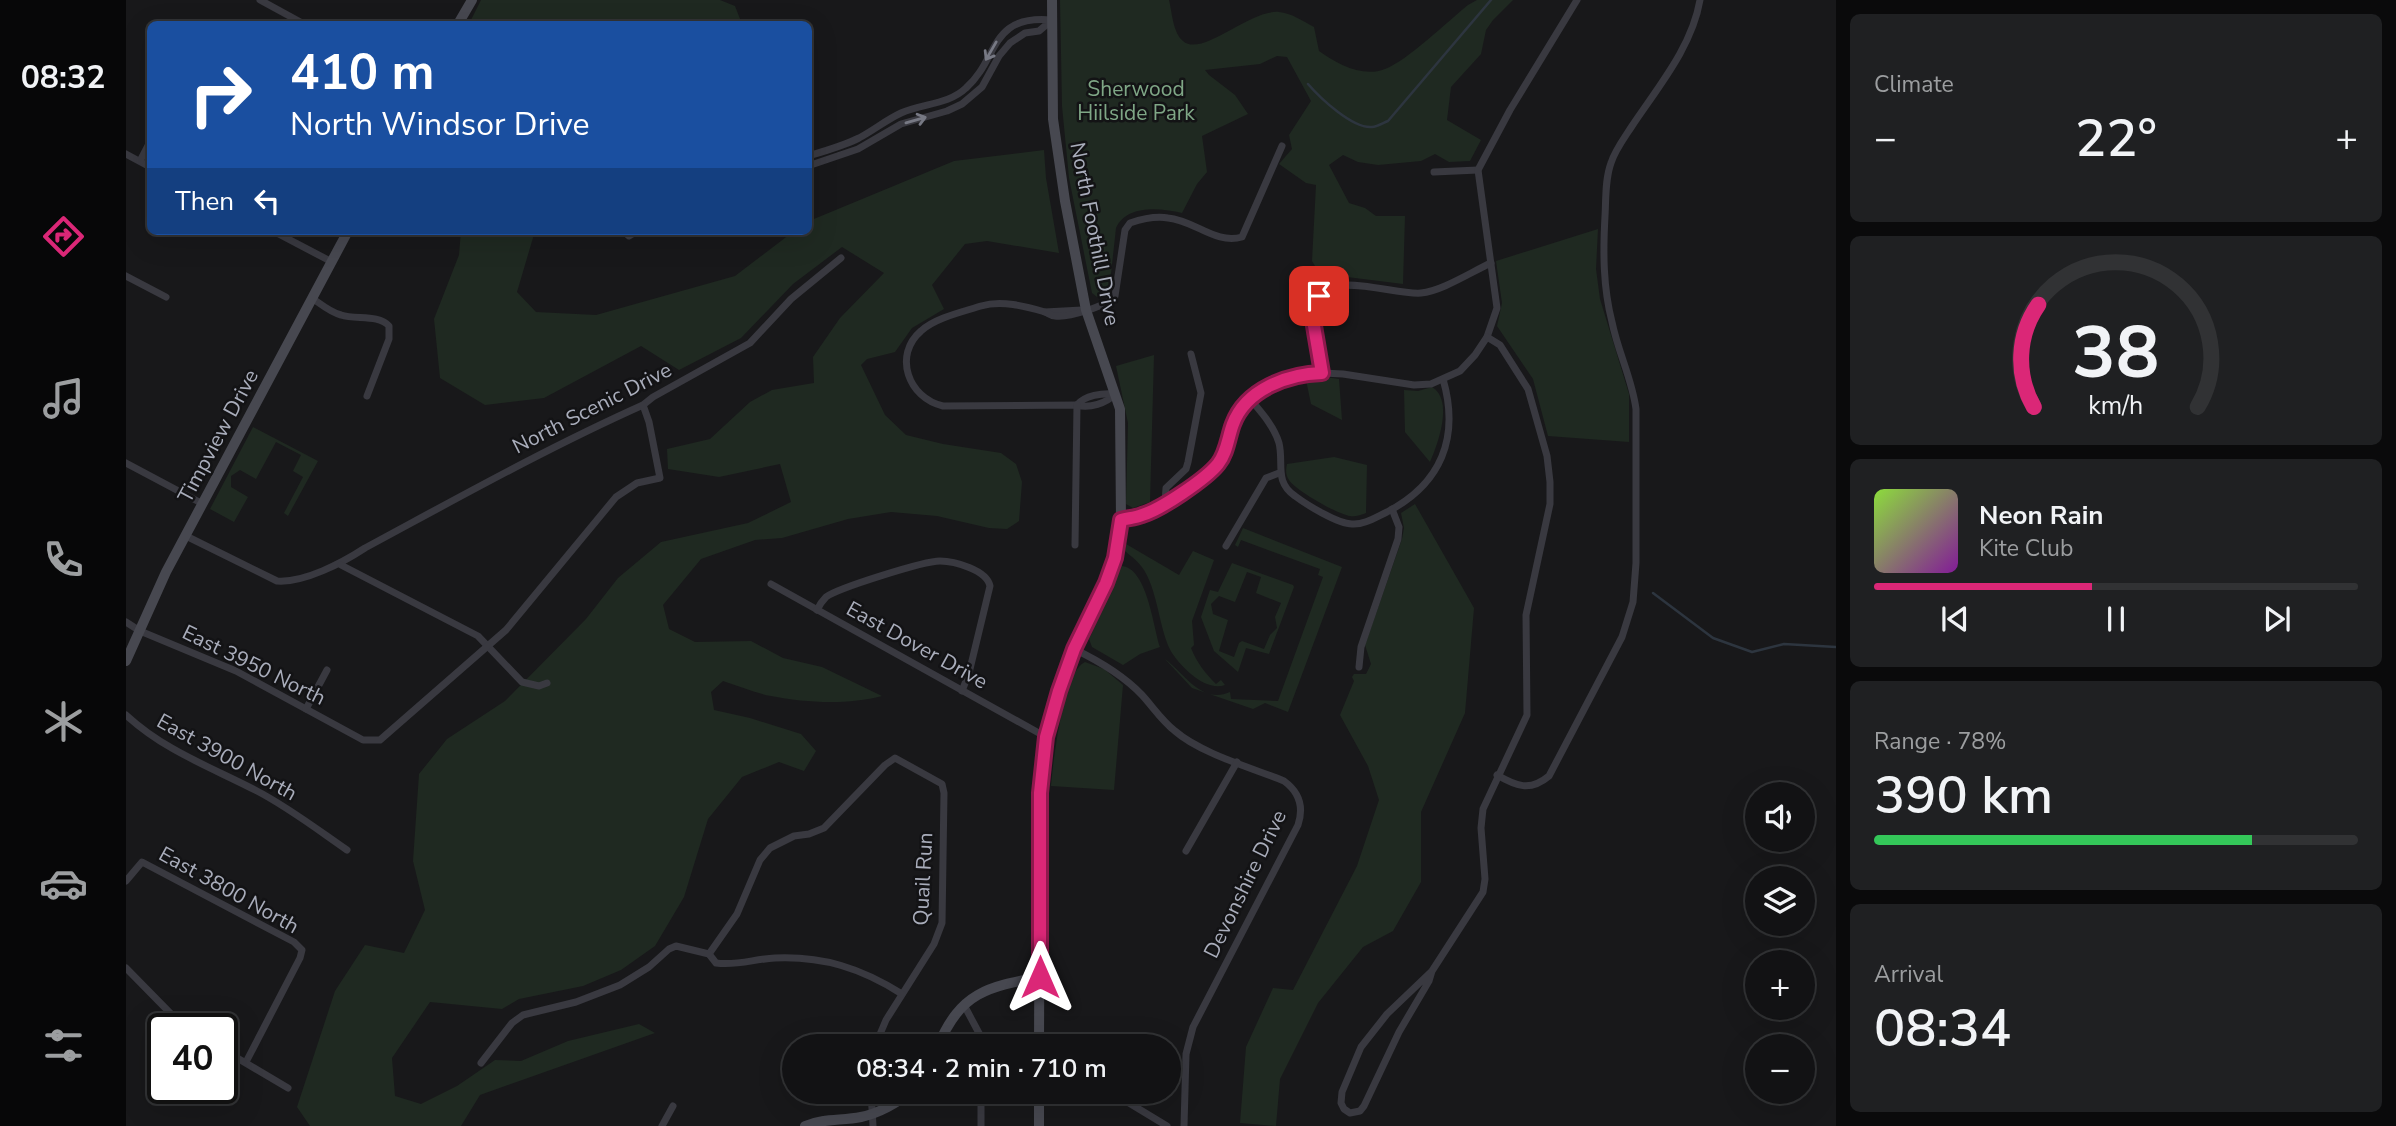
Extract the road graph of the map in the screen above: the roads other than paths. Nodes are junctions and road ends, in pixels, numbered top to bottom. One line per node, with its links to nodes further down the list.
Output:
1 (260, 0): 7 (street)
2 (1052, 0): 6 (street, North Foothill Drive)
3 (1577, 0): 20 (street)
4 (1700, 0): 65 (street)
5 (469, 1): 8 (street)
6 (1052, 20): 9 (street); 10 (street); 30 (street, North Foothill Drive)
7 (298, 21)
8 (459, 21)
9 (1017, 25): 10 (street); 11 (street, one-way to 11)
10 (1021, 35): 12 (street, one-way to 10)
11 (885, 122): 12 (street); 16 (street)
12 (890, 131): 19 (street)
13 (1282, 146): 30 (street)
14 (147, 148): 17 (street)
15 (126, 154): 17 (street)
16 (812, 155)
17 (140, 161): 18 (street)
18 (147, 165)
19 (812, 165)
20 (1478, 170): 21 (street); 26 (street)
21 (1434, 172)
22 (280, 235): 25 (street)
23 (346, 235): 25 (street, Timpview Drive)
24 (841, 258): 38 (street, North Scenic Drive)
25 (332, 262): 29 (street, Timpview Drive)
26 (1491, 263): 31 (street); 33 (street)
27 (126, 276): 28 (street)
28 (166, 297)
29 (312, 299): 36 (street); 43 (street, Timpview Drive)
30 (1086, 310): 35 (street, North Foothill Drive); 39 (street)
31 (1487, 337): 34 (street); 65 (street)
32 (1191, 355): 42 (street)
33 (1322, 373): 34 (street); 37 (street)
34 (1443, 380): 44 (street)
35 (1115, 394): 39 (street); 45 (street, North Foothill Drive)
36 (367, 396)
37 (1250, 399): 41 (street); 42 (street)
38 (643, 405): 49 (street, North Scenic Drive); 54 (street)
39 (1077, 405): 47 (street)
40 (126, 463): 43 (street)
41 (1279, 473): 44 (street); 48 (street)
42 (1165, 503): 45 (street)
43 (203, 504): 46 (street, Timpview Drive)
44 (1392, 509): 57 (street)
45 (1121, 520): 55 (street, North Foothill Drive)
46 (186, 536): 49 (street, North Scenic Drive); 53 (street, Timpview Drive)
47 (1076, 545)
48 (1226, 546)
49 (341, 565): 54 (street)
50 (771, 584): 51 (street, East Dover Drive)
51 (817, 610): 60 (street, East Dover Drive); 60 (street)
52 (126, 622): 53 (street, East 3950 North)
53 (140, 631): 56 (street, Timpview Drive); 61 (street, East 3950 North)
54 (488, 646): 59 (street); 61 (street, East 3950 North)
55 (1074, 649): 63 (street, North Foothill Drive); 64 (street, Devonshire Drive)
56 (126, 661)
57 (1359, 667)
58 (327, 670): 61 (street)
59 (547, 682)
60 (962, 691): 63 (street, East Dover Drive)
61 (306, 709)
62 (126, 716): 66 (street, East 3900 North)
63 (1046, 737): 72 (street, North Foothill Drive)
64 (1237, 762): 67 (street); 97 (street, Devonshire Drive)
65 (1497, 775): 71 (street)
66 (347, 850)
67 (1186, 851)
68 (126, 881): 81 (street, East 3800 North)
69 (709, 954): 73 (street); 73 (street, Quail Run); 82 (street)
70 (126, 968): 75 (street)
71 (1432, 971): 71 (street)
72 (1040, 977): 74 (street); 79 (street, North Foothill Drive)
73 (902, 994): 76 (street, Quail Run)
74 (964, 1005): 77 (street); 78 (street)
75 (170, 1013)
76 (881, 1034)
77 (944, 1034)
78 (978, 1034)
79 (1039, 1034)
80 (238, 1058): 81 (street)
81 (246, 1062): 83 (street)
82 (481, 1063)
83 (288, 1088)
84 (873, 1104): 90 (street)
85 (896, 1104): 90 (street)
86 (981, 1104): 94 (street)
87 (1039, 1104): 95 (street)
88 (1131, 1104): 96 (street)
89 (673, 1106): 91 (street)
90 (874, 1114): 92 (street); 93 (street)
91 (662, 1126)
92 (805, 1126)
93 (873, 1126)
94 (981, 1126)
95 (1039, 1126)
96 (1167, 1126)
97 (1184, 1126)

